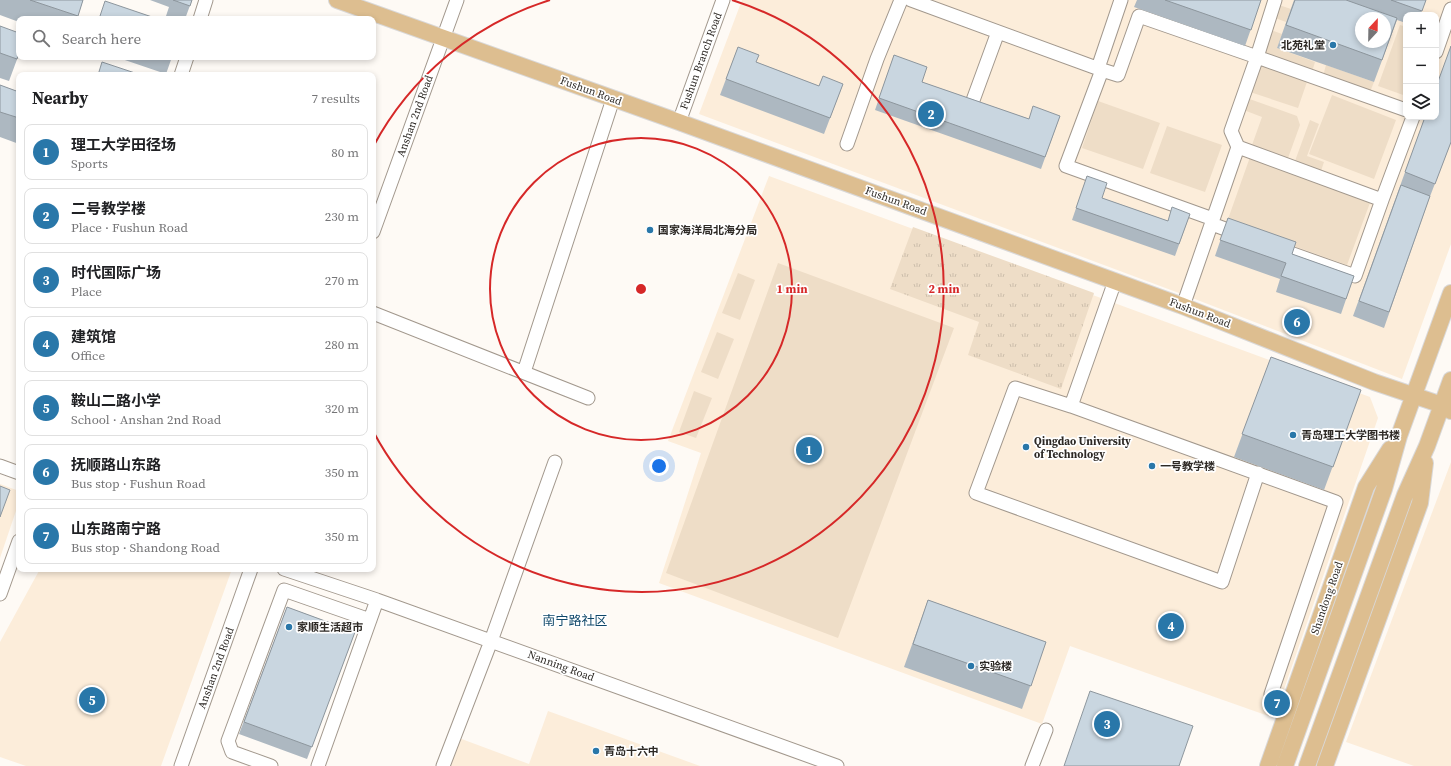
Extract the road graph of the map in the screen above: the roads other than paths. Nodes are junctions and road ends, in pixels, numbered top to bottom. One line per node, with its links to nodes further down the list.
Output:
1 (206, 0): 10 (street)
2 (337, 0): 12 (main road, Fushun Road)
3 (457, 0): 12 (street, Anshan 2nd Road)
4 (723, 0): 22 (street, Fushun Branch Road)
5 (900, 0): 23 (street)
6 (911, 0): 11 (street)
7 (1121, 0): 16 (street)
8 (1275, 0): 14 (street)
9 (1451, 9): 13 (street)
10 (201, 16)
11 (998, 32): 16 (street); 19 (street)
12 (443, 38): 18 (main road, Fushun Road); 27 (street, Anshan 2nd Road)
13 (1437, 48)
14 (1257, 57): 16 (street); 20 (street); 24 (street)
15 (186, 60): 17 (street)
16 (1100, 69): 26 (street)
17 (181, 72)
18 (613, 99): 22 (main road, Fushun Road); 34 (street)
19 (972, 103)
20 (1403, 109)
21 (1412, 120): 25 (street)
22 (679, 122): 30 (main road, Fushun Road)
23 (848, 144)
24 (1238, 147): 25 (street); 26 (street)
25 (1382, 200): 29 (street)
26 (1213, 221): 28 (street); 32 (street)
27 (376, 224)
28 (1250, 238)
29 (1265, 243)
30 (1115, 281): 32 (main road, Fushun Road); 38 (street)
31 (1451, 294): 36 (main road, Shandong Road)
32 (1185, 301): 36 (main road, Fushun Road)
33 (376, 313): 34 (street)
34 (524, 372): 37 (street)
35 (1451, 380): 39 (main road)
36 (1414, 396): 39 (main road, Fushun Road); 40 (main road, Shandong Road)
37 (588, 398)
38 (1071, 406): 45 (street); 45 (street)
39 (1446, 408): 41 (main road)
40 (1399, 436): 61 (main road, Shandong Road); 62 (main road, Shandong Road)
41 (1427, 446): 63 (main road); 64 (main road)
42 (555, 462): 52 (street)
43 (0, 466): 44 (street)
44 (16, 472)
45 (1258, 473): 53 (street)
46 (16, 549): 49 (street)
47 (250, 572): 55 (street, Anshan 2nd Road)
48 (293, 572): 50 (street, Nanning Road)
49 (0, 594)
50 (377, 600): 51 (street); 52 (street, Nanning Road)
51 (370, 620): 56 (street); 57 (street)
52 (490, 641): 58 (street); 59 (street, Nanning Road)
53 (1271, 694)
54 (1046, 730): 60 (street)
55 (181, 766)
56 (271, 766)
57 (318, 766)
58 (443, 766)
59 (837, 766)
60 (1032, 766)
61 (1268, 766)
62 (1285, 766)
63 (1308, 766)
64 (1325, 766)

